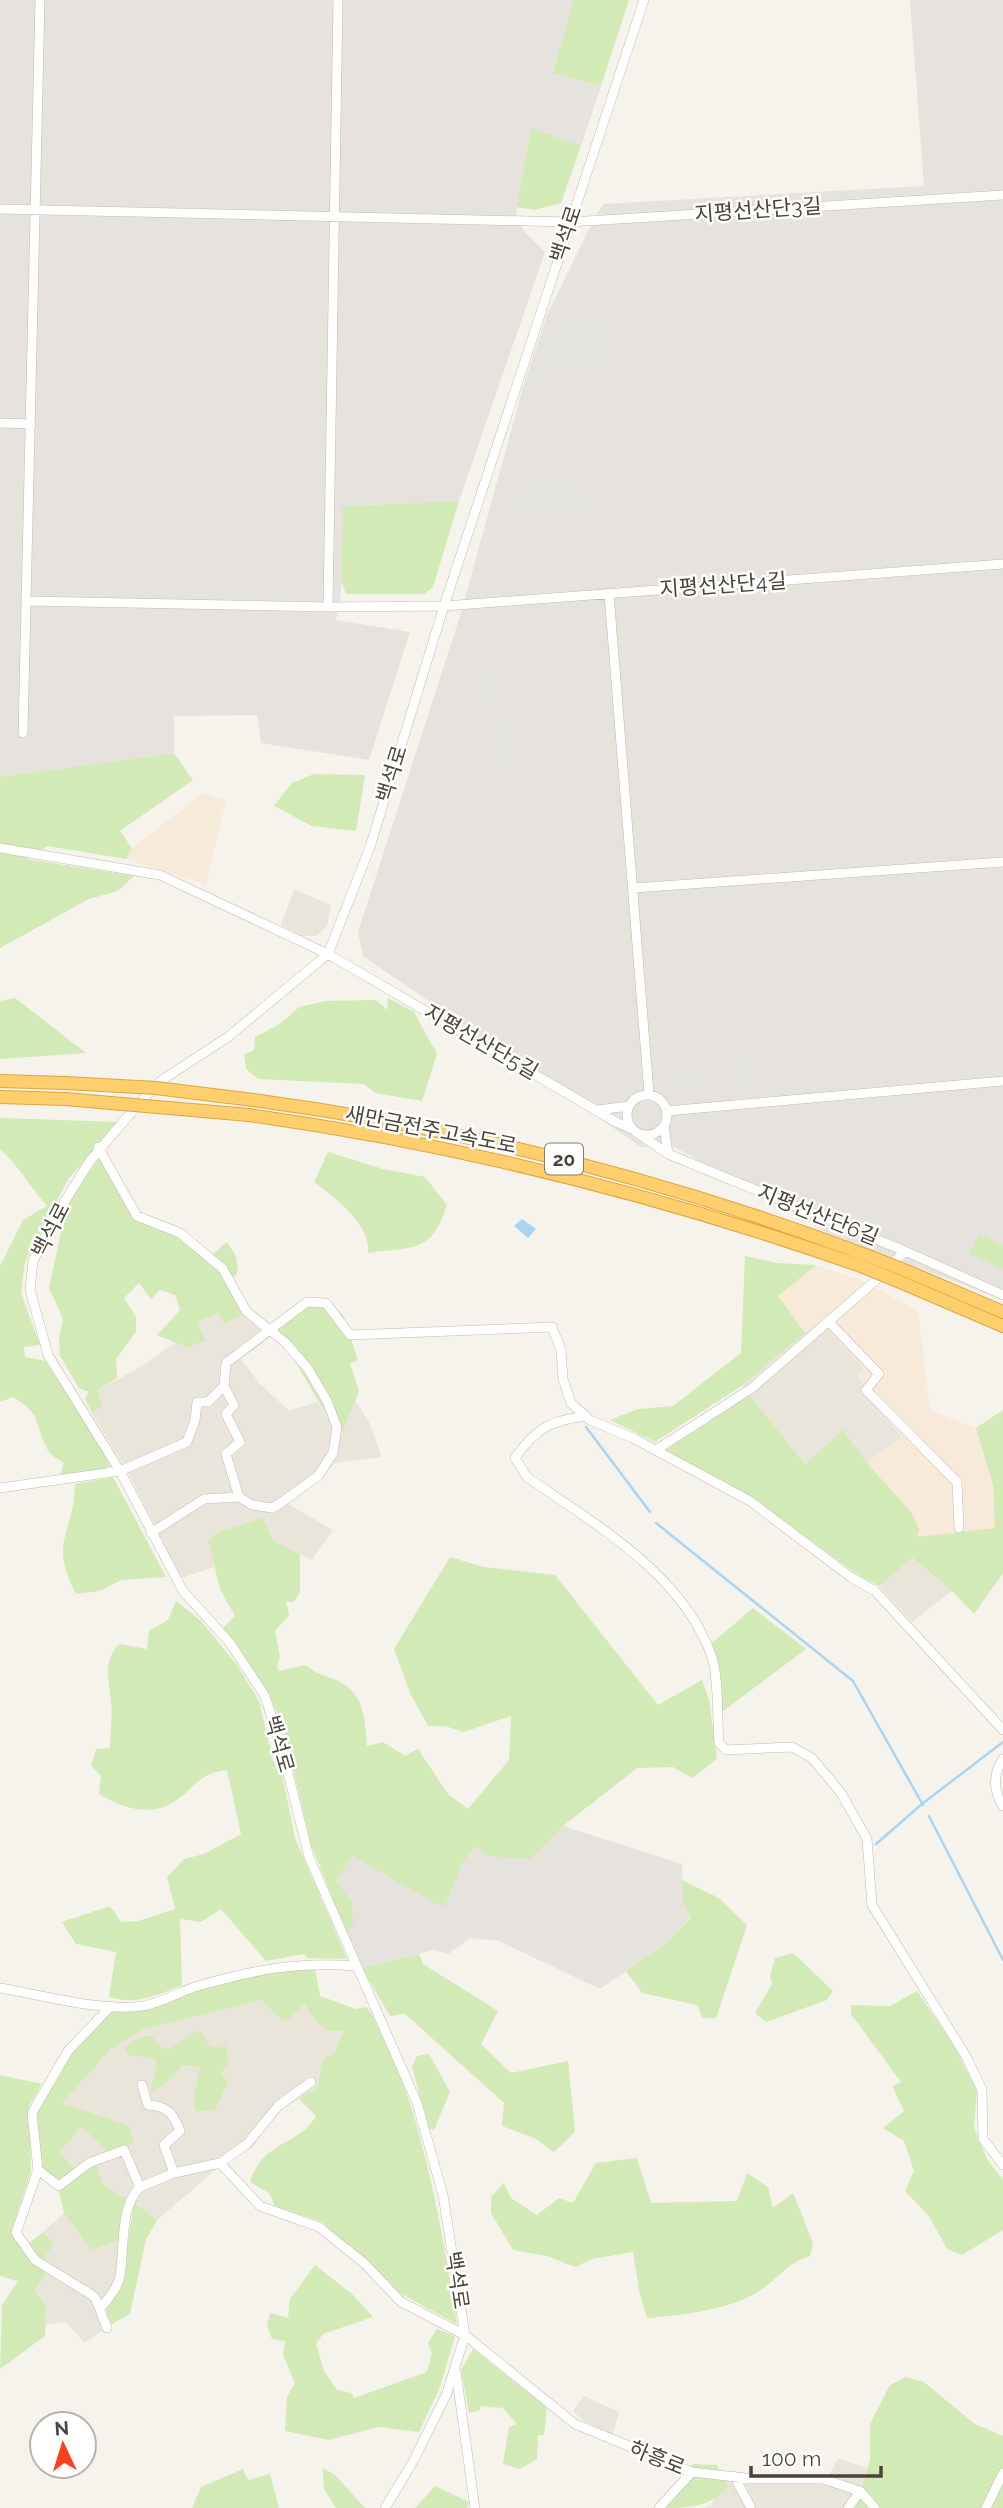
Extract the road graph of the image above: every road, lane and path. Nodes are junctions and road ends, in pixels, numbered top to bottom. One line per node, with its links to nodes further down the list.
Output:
1 (40, 0): 6 (street)
2 (338, 0): 7 (street)
3 (644, 0): 8 (street, 백석로)
4 (1003, 195): 8 (street, 지평선산단3길)
5 (0, 209): 6 (street, 지평선산단3길)
6 (37, 209): 7 (street, 지평선산단3길); 10 (street)
7 (334, 218): 8 (street, 지평선산단3길); 15 (street)
8 (570, 222): 14 (street, 백석로)
9 (0, 423): 10 (street)
10 (31, 424): 13 (street)
11 (1003, 564): 12 (street, 지평선산단4길)
12 (609, 594): 14 (street, 지평선산단4길); 19 (street)
13 (28, 601): 15 (street, 지평선산단4길); 16 (street)
14 (444, 606): 15 (street, 지평선산단4길); 20 (street, 백석로)
15 (328, 607)
16 (23, 733)
17 (0, 848): 20 (street, 지평선산단5길)
18 (1003, 862): 19 (street)
19 (634, 888): 23 (street)
20 (328, 954): 26 (street, 지평선산단5길); 30 (street, 백석로)
21 (0, 1081): 33 (highway, 새만금전주고속도로 / 20, bridge)
22 (1003, 1081): 27 (street)
23 (649, 1094): 25 (street); 27 (street)
24 (0, 1097): 33 (highway, 새만금전주고속도로 / 20, bridge)
25 (629, 1106): 26 (street); 29 (street)
26 (598, 1110): 29 (street, 지평선산단5길)
27 (667, 1111): 28 (street)
28 (664, 1126): 29 (street); 31 (street)
29 (635, 1131): 31 (street, 지평선산단6길)
30 (99, 1148): 39 (street); 43 (street, 백석로)
31 (668, 1154): 32 (street, 지평선산단6길)
32 (905, 1251): 35 (street, 지평선산단6길); 37 (street)
33 (864, 1261): 34 (highway, 새만금전주고속도로 / 20, bridge)
34 (907, 1278): 36 (highway, 새만금전주고속도로 / 20); 38 (highway, 새만금전주고속도로 / 20)
35 (1003, 1296)
36 (1003, 1312)
37 (828, 1321): 42 (street); 46 (street)
38 (1003, 1326)
39 (269, 1331): 40 (street); 41 (street); 45 (street)
40 (224, 1386): 43 (street); 45 (street)
41 (586, 1416): 42 (street); 57 (street)
42 (656, 1450): 48 (street)
43 (120, 1471): 44 (street); 47 (street, 백석로)
44 (0, 1488)
45 (239, 1497): 47 (street)
46 (959, 1528)
47 (151, 1533): 51 (street, 백석로)
48 (1003, 1730)
49 (1003, 1759): 50 (street)
50 (1003, 1805)
51 (356, 1966): 53 (street); 63 (street, 백석로)
52 (0, 1988): 53 (street)
53 (111, 2006): 58 (street)
54 (311, 2082): 56 (street)
55 (142, 2085): 59 (street)
56 (220, 2163): 59 (street); 63 (street, 하흥로)
57 (1003, 2165)
58 (38, 2170): 60 (street); 61 (street)
59 (174, 2173): 60 (street)
60 (140, 2187): 61 (street)
61 (100, 2309): 62 (street)
62 (107, 2328)
63 (465, 2335): 64 (street, 백석로); 65 (street, 하흥로)
64 (456, 2371): 69 (street, 백석로); 70 (street)
65 (692, 2472): 67 (street, 하흥로); 71 (street)
66 (1003, 2473): 75 (street)
67 (734, 2476): 68 (street, 하흥로); 72 (street)
68 (860, 2491): 73 (street); 74 (street)
69 (385, 2508)
70 (475, 2508)
71 (659, 2508)
72 (751, 2508)
73 (848, 2508)
74 (874, 2508)
75 (986, 2508)

